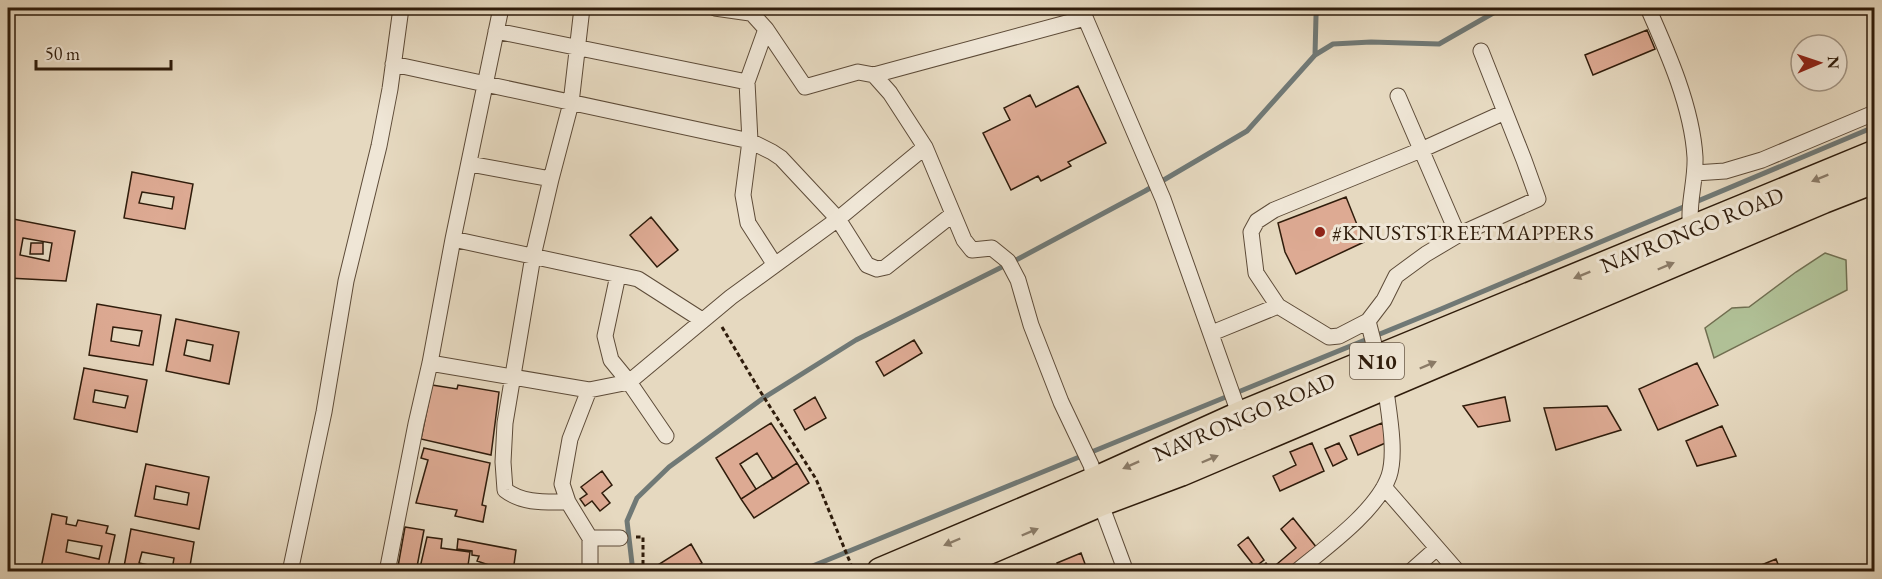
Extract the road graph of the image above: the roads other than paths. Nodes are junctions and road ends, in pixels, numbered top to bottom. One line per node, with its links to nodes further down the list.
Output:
1 (400, 8): 12 (street)
2 (501, 8): 9 (street)
3 (582, 8): 10 (street)
4 (715, 8): 6 (street)
5 (1648, 8): 25 (street)
6 (748, 10): 8 (street)
7 (1083, 13): 13 (street); 39 (street)
8 (766, 29): 13 (street); 14 (street)
9 (496, 31): 10 (street); 15 (street)
10 (576, 48): 14 (street); 17 (street)
11 (1481, 51): 18 (street)
12 (393, 64): 15 (street); 53 (street)
13 (874, 75): 21 (street)
14 (747, 82): 20 (street)
15 (486, 84): 17 (street); 24 (street)
16 (1398, 96): 22 (street)
17 (571, 103): 20 (street); 26 (street)
18 (1505, 112): 22 (street); 31 (street)
19 (1875, 113): 25 (street)
20 (750, 141): 29 (street); 34 (street)
21 (925, 147): 28 (street); 29 (street)
22 (1421, 150): 31 (street); 36 (street)
23 (1875, 155): 30 (highway, NAVRONGO ROAD / N10, one-way to 30)
24 (470, 164): 26 (street); 32 (street)
25 (1695, 173): 30 (street)
26 (551, 179): 33 (street)
27 (1875, 179): 41 (highway, NAVRONGO ROAD / N10, one-way to 27)
28 (953, 214): 29 (street); 48 (street)
29 (838, 219): 34 (street)
30 (1690, 230): 41 (highway, NAVRONGO ROAD / N10, one-way to 41)
31 (1458, 235): 38 (street)
32 (453, 239): 33 (street); 40 (street)
33 (533, 256): 35 (street); 42 (street)
34 (775, 265): 37 (street)
35 (618, 275): 37 (street); 43 (street)
36 (1278, 306): 38 (street); 39 (street)
37 (708, 315): 43 (street)
38 (1368, 321): 41 (street)
39 (1212, 333): 45 (street)
40 (430, 363): 42 (street); 54 (street)
41 (1382, 372): 45 (highway, NAVRONGO ROAD / N10); 47 (street); 48 (highway, NAVRONGO ROAD / N10, one-way to 41)
42 (514, 378): 44 (street); 49 (street)
43 (629, 382): 44 (street); 46 (street)
44 (589, 390): 49 (street)
45 (1240, 416): 48 (highway, NAVRONGO ROAD / N10, one-way to 48)
46 (666, 436)
47 (1384, 487): 52 (street); 59 (street)
48 (1098, 492): 56 (highway, NAVRONGO ROAD / N10, one-way to 56); 57 (highway, NAVRONGO ROAD / N10, one-way to 48); 58 (street)
49 (568, 502): 50 (street)
50 (590, 538): 51 (street); 55 (street)
51 (620, 538)
52 (1437, 548): 60 (street); 61 (street)
53 (290, 572)
54 (387, 572)
55 (590, 572)
56 (881, 572)
57 (938, 572)
58 (1126, 572)
59 (1296, 572)
60 (1410, 572)
61 (1458, 572)

